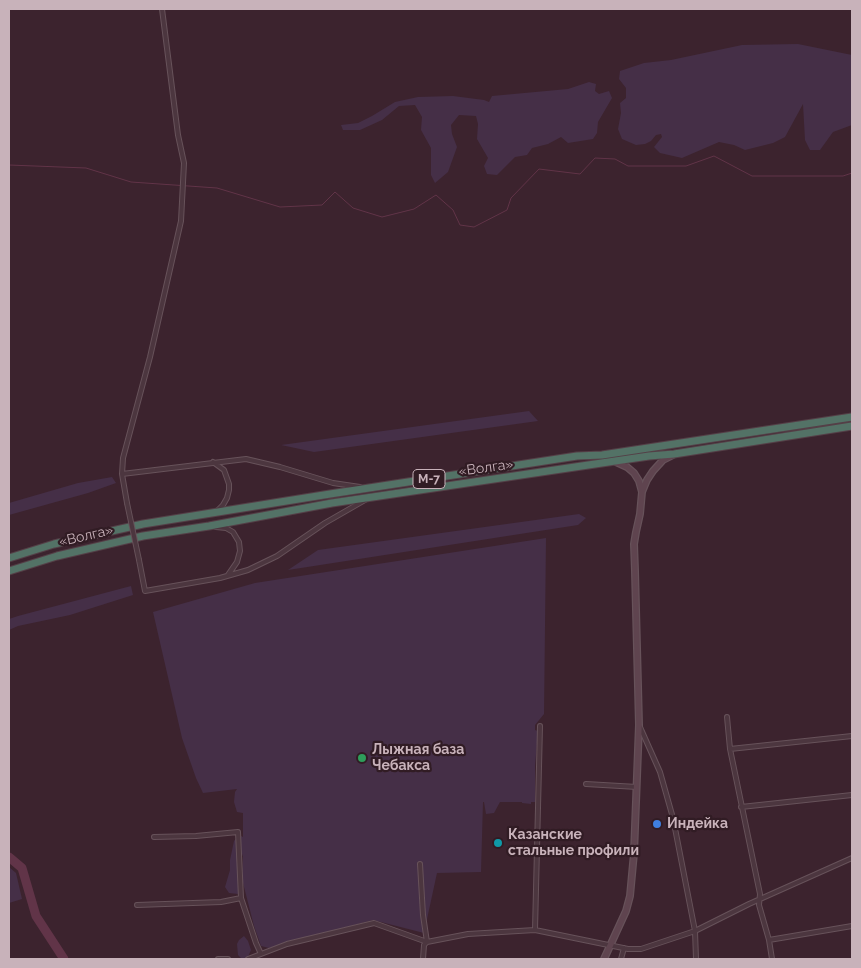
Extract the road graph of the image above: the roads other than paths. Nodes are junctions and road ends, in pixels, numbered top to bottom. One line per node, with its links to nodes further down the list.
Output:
1 (162, 9): 7 (street)
2 (852, 417): 8 (highway, «Волга» / М-7)
3 (852, 426): 4 (highway, «Волга» / М-7)
4 (674, 454): 6 (highway, «Волга» / М-7); 9 (street)
5 (213, 462): 7 (street); 8 (street); 11 (street)
6 (616, 462): 9 (street); 10 (highway, «Волга» / М-7)
7 (122, 474): 15 (street, bridge)
8 (368, 488): 11 (highway, «Волга» / М-7)
9 (642, 492): 17 (street)
10 (369, 498): 12 (highway, «Волга» / М-7); 15 (street)
11 (215, 512): 13 (highway, «Волга» / М-7)
12 (209, 526): 14 (highway, «Волга» / М-7); 15 (street)
13 (9, 558)
14 (9, 571)
15 (228, 576)
16 (726, 717): 20 (street)
17 (640, 725): 22 (street); 33 (street)
18 (540, 726): 32 (street)
19 (852, 736): 20 (street)
20 (730, 749): 24 (street)
21 (586, 784): 22 (street)
22 (637, 787): 36 (street)
23 (852, 795): 24 (street)
24 (741, 807): 29 (street)
25 (154, 838): 28 (street)
26 (852, 858): 29 (street)
27 (420, 864): 35 (street)
28 (242, 898): 30 (street); 38 (street)
29 (759, 899): 33 (street); 34 (street)
30 (137, 904)
31 (852, 926): 34 (street)
32 (535, 930): 35 (street); 36 (street)
33 (695, 932): 37 (street); 45 (street)
34 (769, 940): 46 (street)
35 (427, 942): 38 (street); 42 (street)
36 (611, 945): 37 (street); 43 (street)
37 (624, 948): 44 (street)
38 (262, 954): 41 (street)
39 (218, 959): 40 (street)
40 (228, 959)
41 (248, 959)
42 (423, 959)
43 (604, 959)
44 (621, 959)
45 (696, 959)
46 (772, 959)

